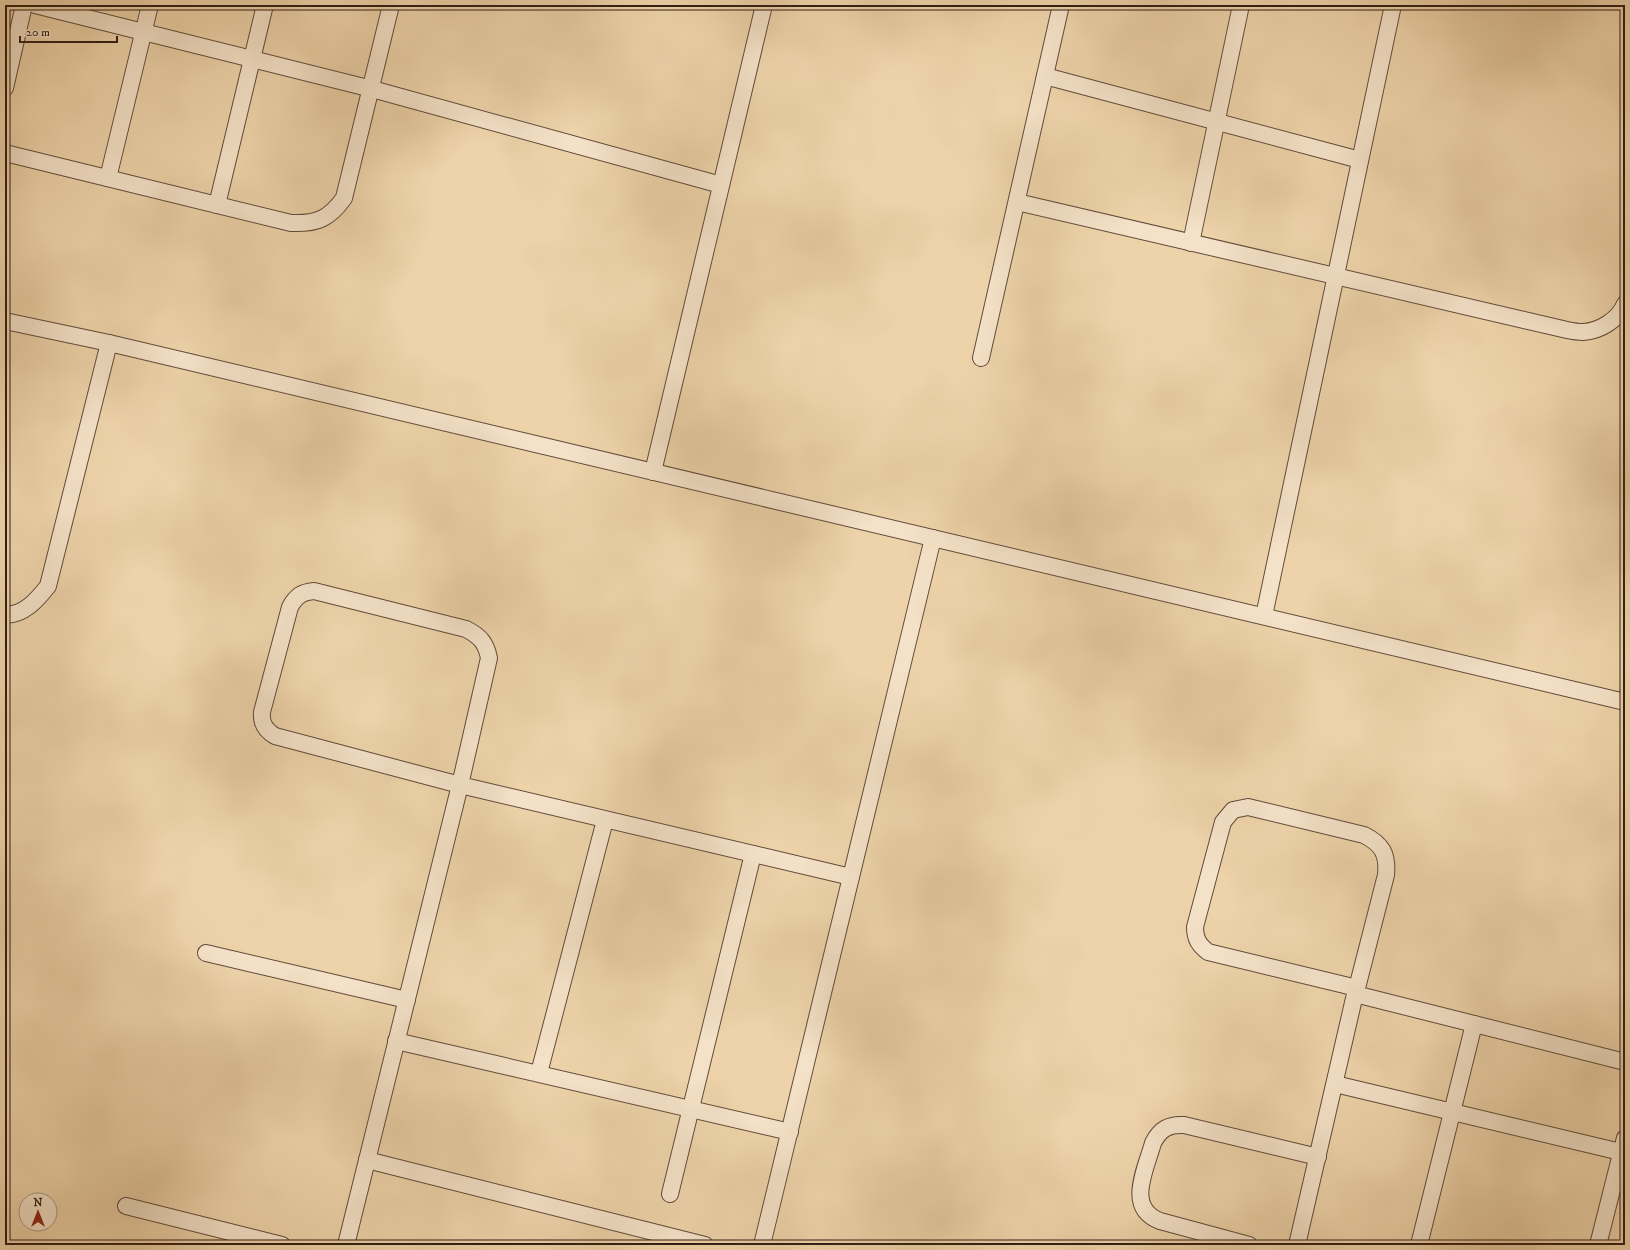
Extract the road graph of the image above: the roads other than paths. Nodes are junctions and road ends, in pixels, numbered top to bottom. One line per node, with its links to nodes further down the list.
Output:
1 (24, 5): 13 (lane)
2 (35, 5): 10 (lane)
3 (150, 5): 10 (lane)
4 (265, 5): 11 (lane)
5 (391, 5): 14 (lane)
6 (764, 5): 19 (lane)
7 (1061, 5): 12 (lane)
8 (1241, 5): 15 (lane)
9 (1393, 5): 17 (lane)
10 (144, 32): 11 (lane); 18 (lane)
11 (252, 59): 14 (lane); 21 (lane)
12 (1045, 76): 15 (lane); 20 (lane)
13 (5, 88)
14 (372, 88): 19 (lane); 21 (lane)
15 (1216, 121): 17 (lane); 22 (lane)
16 (5, 153): 18 (lane)
17 (1360, 160): 23 (lane)
18 (108, 178): 21 (lane)
19 (721, 185): 28 (lane)
20 (1017, 202): 22 (lane); 27 (lane)
21 (217, 205)
22 (1191, 242): 23 (lane)
23 (1335, 276): 24 (lane); 31 (lane)
24 (1625, 304)
25 (5, 321): 26 (lane)
26 (109, 343): 28 (lane); 30 (lane)
27 (981, 358)
28 (653, 472): 29 (lane)
29 (933, 538): 31 (lane); 36 (lane)
30 (5, 615)
31 (1264, 616): 32 (lane)
32 (1625, 702)
33 (460, 785): 33 (lane); 34 (lane); 39 (lane)
34 (605, 820): 35 (lane); 43 (lane)
35 (753, 854): 36 (lane); 45 (lane)
36 (851, 877): 47 (lane)
37 (206, 953): 39 (lane)
38 (1356, 991): 38 (lane); 40 (lane); 44 (lane)
39 (407, 1000): 41 (lane)
40 (1474, 1024): 42 (lane); 46 (lane)
41 (396, 1040): 43 (lane); 50 (lane)
42 (1625, 1062)
43 (539, 1073): 45 (lane)
44 (1335, 1084): 46 (lane); 49 (lane)
45 (691, 1108): 47 (lane); 51 (lane)
46 (1452, 1112): 48 (lane); 59 (lane)
47 (790, 1132): 56 (lane)
48 (1624, 1148): 60 (lane)
49 (1318, 1157): 57 (lane); 58 (lane)
50 (367, 1160): 54 (lane); 55 (lane)
51 (670, 1194)
52 (126, 1206): 53 (lane)
53 (282, 1245)
54 (346, 1245)
55 (705, 1245)
56 (762, 1245)
57 (1249, 1245)
58 (1297, 1245)
59 (1419, 1245)
60 (1598, 1245)

